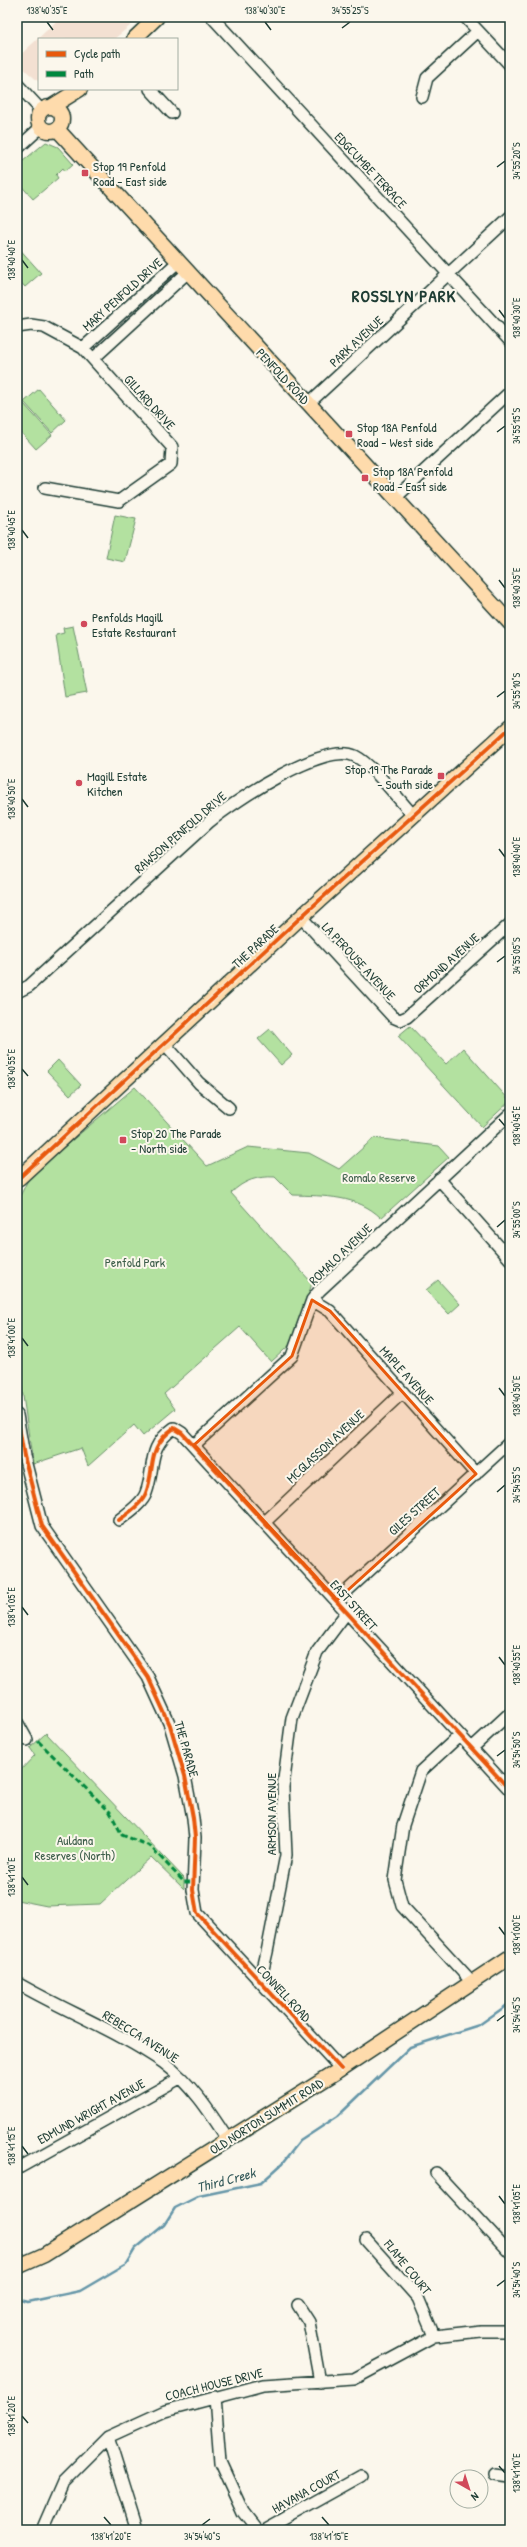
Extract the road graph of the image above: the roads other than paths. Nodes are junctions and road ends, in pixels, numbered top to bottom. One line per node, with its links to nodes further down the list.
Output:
1 (212, 17): 19 (street, EDGCUMBE TERRACE)
2 (465, 17): 4 (street)
3 (155, 18): 5 (main road)
4 (478, 31): 6 (street); 10 (street)
5 (135, 38)
6 (510, 65)
7 (17, 84): 11 (street)
8 (151, 90): 12 (street)
9 (77, 92): 11 (main road); 13 (main road)
10 (422, 97)
11 (46, 109): 13 (main road); 14 (main road)
12 (172, 113)
13 (60, 123): 14 (main road); 17 (main road, PENFOLD ROAD)
14 (40, 128): 15 (street)
15 (17, 149)
16 (510, 217): 19 (street, PARK AVENUE)
17 (179, 262): 18 (main road, PENFOLD ROAD); 22 (street, MARY PENFOLD DRIVE)
18 (188, 272): 23 (street); 25 (main road, PENFOLD ROAD)
19 (448, 274): 21 (street, EDGCUMBE TERRACE); 25 (street, PARK AVENUE)
20 (17, 327): 22 (street, MARY PENFOLD DRIVE)
21 (510, 341)
22 (83, 348): 23 (street, GILLARD DRIVE)
23 (93, 360): 26 (street, GILLARD DRIVE)
24 (510, 392): 27 (street)
25 (309, 404): 27 (main road, PENFOLD ROAD)
26 (45, 488)
27 (395, 498): 28 (main road, PENFOLD ROAD)
28 (510, 623)
29 (510, 728): 30 (main road, THE PARADE)
30 (413, 815): 31 (main road, THE PARADE); 33 (street, RAWSON PENFOLD DRIVE)
31 (301, 917): 34 (street, LA PEROUSE AVENUE); 35 (main road, THE PARADE)
32 (510, 924): 34 (street, ORMOND AVENUE)
33 (17, 992)
34 (400, 1020)
35 (165, 1044): 36 (street); 38 (main road, THE PARADE)
36 (229, 1108)
37 (510, 1114): 39 (street, ROMALO AVENUE)
38 (18, 1179)
39 (439, 1179): 40 (street); 41 (street, ROMALO AVENUE)
40 (510, 1259)
41 (312, 1300): 42 (street, MAPLE AVENUE); 45 (street, ROMALO AVENUE)
42 (403, 1392): 47 (street, MAPLE AVENUE); 49 (street, MCGLASSON AVENUE)
43 (17, 1415): 46 (street, THE PARADE)
44 (510, 1442): 47 (street, GILES STREET)
45 (194, 1444): 48 (street, EAST STREET); 49 (street, EAST STREET)
46 (20, 1456): 58 (street, THE PARADE)
47 (476, 1474): 50 (street, GILES STREET)
48 (120, 1520)
49 (266, 1521): 50 (street, EAST STREET)
50 (337, 1600): 51 (street, EAST STREET)
51 (347, 1612): 54 (street, EAST STREET); 60 (street, ARMSON AVENUE)
52 (510, 1713): 56 (street)
53 (17, 1722): 55 (street)
54 (459, 1736): 56 (street, EAST STREET); 61 (street)
55 (27, 1740)
56 (472, 1748): 57 (street, EAST STREET)
57 (510, 1790)
58 (212, 1930): 60 (street, CONNELL ROAD)
59 (510, 1957): 61 (main road, OLD NORTON SUMMIT ROAD)
60 (257, 1979): 63 (street, CONNELL ROAD)
61 (472, 1982): 63 (main road, OLD NORTON SUMMIT ROAD)
62 (17, 1984): 64 (street, REBECCA AVENUE)
63 (341, 2069): 65 (main road, OLD NORTON SUMMIT ROAD)
64 (180, 2078): 65 (street, REBECCA AVENUE); 66 (street, EDMUND WRIGHT AVENUE)
65 (228, 2140): 70 (main road, OLD NORTON SUMMIT ROAD)
66 (17, 2169)
67 (436, 2173): 69 (street)
68 (366, 2240): 73 (street, FLAME COURT)
69 (510, 2253)
70 (17, 2267)
71 (298, 2305): 74 (street)
72 (510, 2331): 73 (street, COACH HOUSE DRIVE)
73 (434, 2336): 74 (street, COACH HOUSE DRIVE)
74 (320, 2382): 75 (street, COACH HOUSE DRIVE)
75 (215, 2397): 76 (street, COACH HOUSE DRIVE); 82 (street)
76 (108, 2437): 80 (street, COACH HOUSE DRIVE); 81 (street)
77 (494, 2475): 79 (street)
78 (362, 2476): 83 (street, HAVANA COURT)
79 (510, 2477)
80 (42, 2530)
81 (137, 2530)
82 (257, 2530)
83 (264, 2530)

